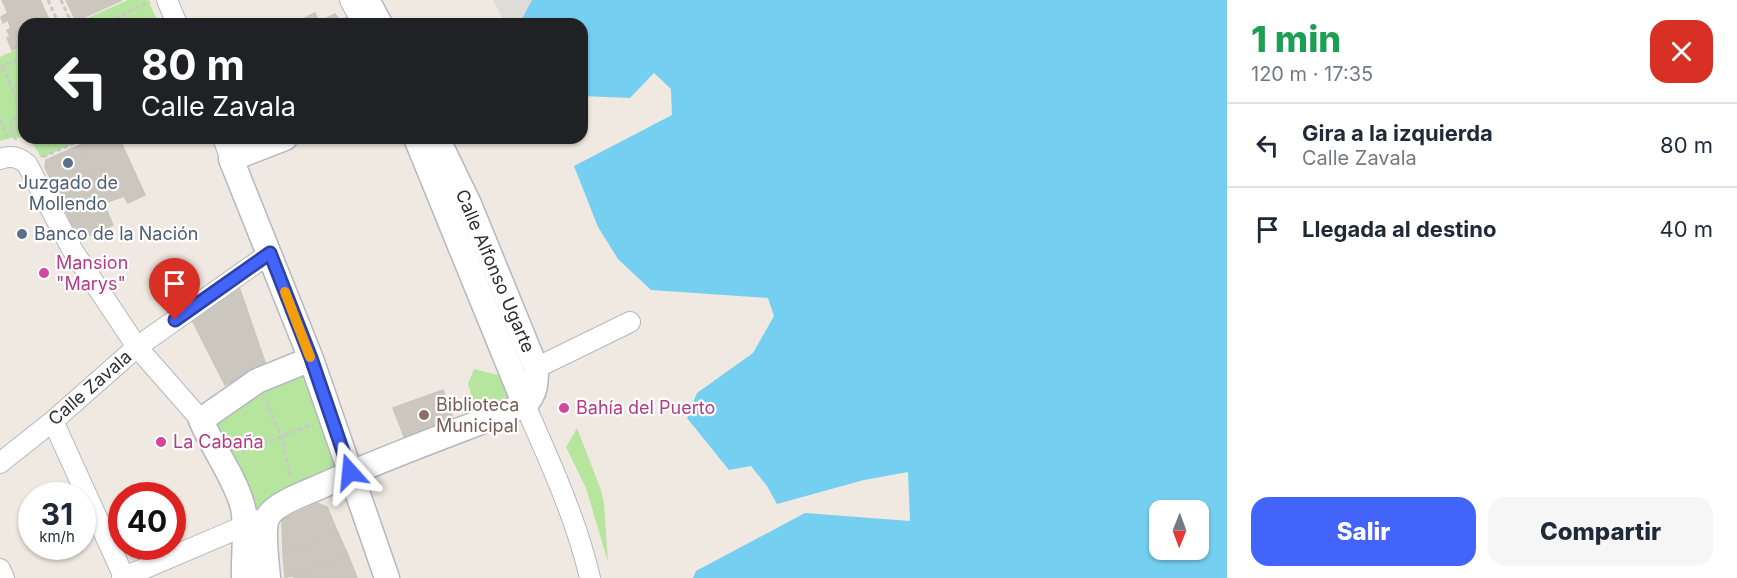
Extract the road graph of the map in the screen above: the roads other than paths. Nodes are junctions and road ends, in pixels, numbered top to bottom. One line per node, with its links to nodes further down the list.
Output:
1 (167, 0): 4 (street)
2 (350, 0): 5 (street)
3 (367, 0): 6 (street)
4 (174, 18)
5 (360, 18)
6 (377, 18)
7 (250, 144): 10 (street)
8 (418, 144): 17 (street, Calle Alfonso Ugarte)
9 (440, 144): 16 (street, Calle Alfonso Ugarte)
10 (227, 148): 12 (street)
11 (3, 158): 14 (street)
12 (270, 253): 14 (street, Calle Zavala); 15 (street)
13 (630, 322): 16 (street)
14 (137, 347): 18 (street); 19 (street, Calle Zavala)
15 (311, 358): 18 (street); 21 (street)
16 (536, 368): 17 (street, Calle Alfonso Ugarte)
17 (525, 405): 21 (street); 30 (street, Calle Alfonso Ugarte)
18 (201, 420): 23 (street)
19 (53, 421): 20 (street, Calle Zavala); 26 (street)
20 (0, 463)
21 (350, 472): 22 (street); 29 (street)
22 (268, 517): 23 (street); 28 (street)
23 (245, 525): 26 (street); 27 (street)
24 (0, 568): 25 (street)
25 (4, 578)
26 (123, 578)
27 (244, 578)
28 (268, 578)
29 (387, 578)
30 (590, 578)

